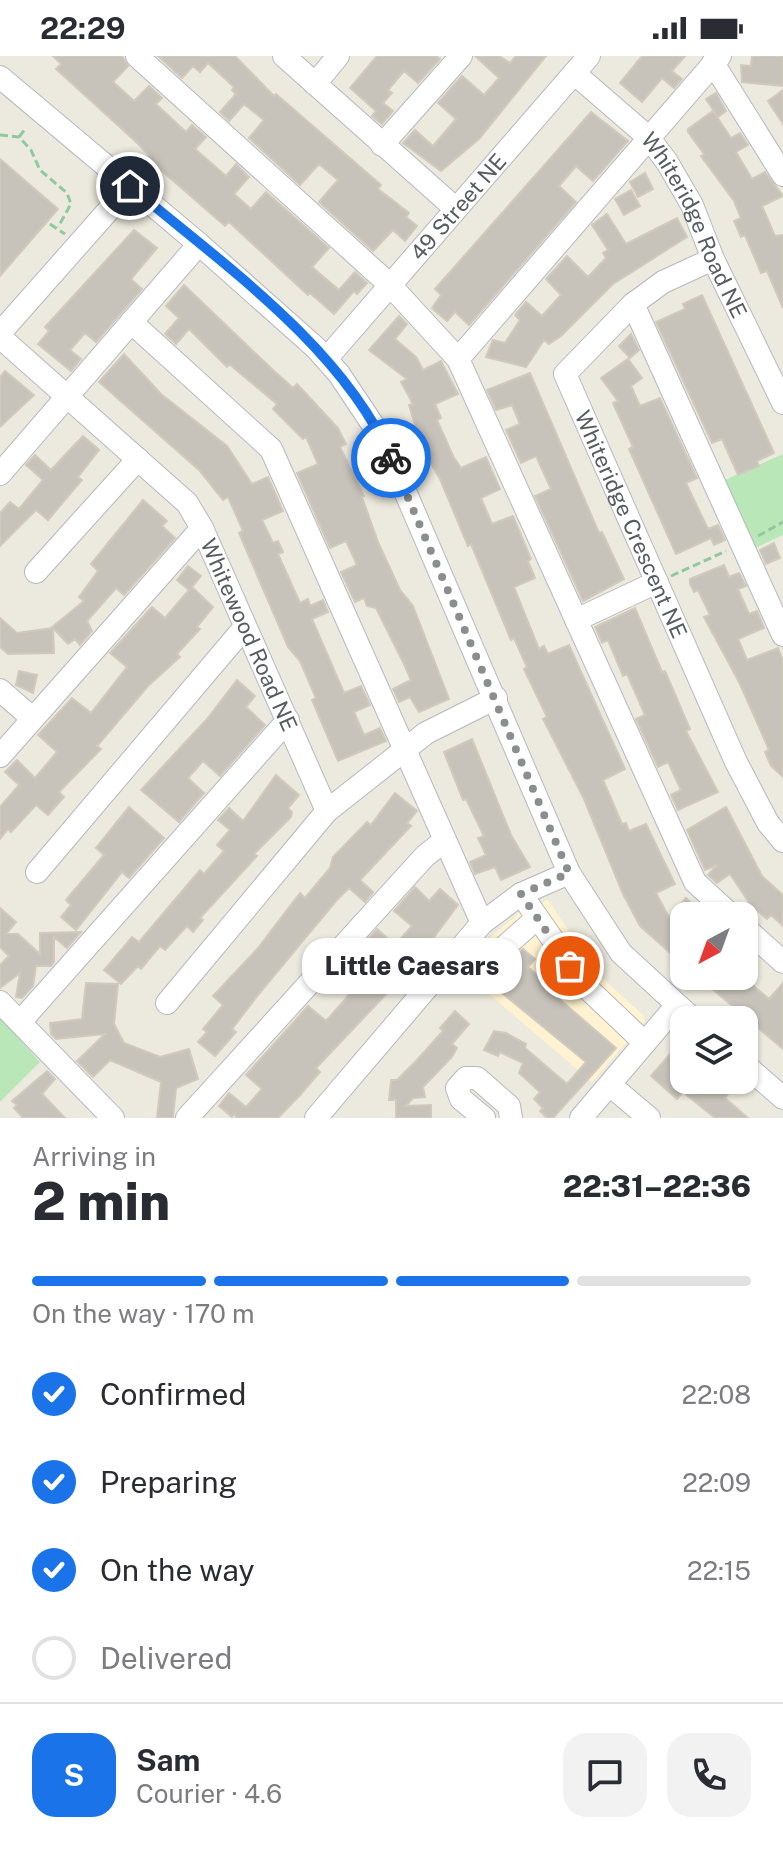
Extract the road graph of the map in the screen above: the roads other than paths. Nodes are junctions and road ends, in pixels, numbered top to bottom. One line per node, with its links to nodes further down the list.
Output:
1 (137, 56): 16 (street)
2 (284, 56): 8 (street)
3 (338, 56): 8 (street)
4 (461, 56): 10 (street)
5 (717, 60): 9 (street); 11 (street)
6 (582, 64): 9 (street, Whiteridge Road NE); 13 (street, 49 Street NE)
7 (0, 77): 12 (street)
8 (315, 84): 10 (street)
9 (648, 137): 15 (street, Whiteridge Road NE); 21 (street)
10 (382, 145): 13 (street)
11 (783, 175)
12 (130, 186): 14 (street); 19 (street)
13 (456, 209): 16 (street, 49 Street NE)
14 (199, 244): 18 (street); 20 (street)
15 (713, 259): 17 (street, Whiteridge Crescent NE); 23 (street, Whiteridge Road NE)
16 (390, 285): 20 (street, 49 Street NE); 21 (street)
17 (633, 304): 28 (street, Whiteridge Crescent NE); 31 (street)
18 (131, 322): 22 (street); 36 (street)
19 (0, 335): 22 (street, Whitewood Road NE)
20 (327, 358): 33 (street)
21 (458, 359): 29 (street)
22 (68, 396): 24 (street, Whitewood Road NE); 25 (street)
23 (783, 403)
24 (138, 459): 26 (street, Whitewood Road NE); 27 (street)
25 (0, 474)
26 (202, 528): 30 (street, Whitewood Road NE); 34 (street)
27 (36, 572)
28 (657, 582): 29 (street); 40 (street, Whiteridge Crescent NE)
29 (576, 620): 44 (street)
30 (244, 628): 35 (street, Whitewood Road NE); 41 (street)
31 (783, 635)
32 (0, 690): 34 (street)
33 (496, 698): 36 (street); 42 (street)
34 (32, 718): 37 (street)
35 (288, 720): 38 (street, Whitewood Road NE); 53 (street)
36 (403, 749): 38 (street); 39 (street)
37 (0, 756)
38 (327, 811): 51 (street)
39 (444, 841): 46 (street); 60 (street)
40 (783, 841)
41 (37, 872)
42 (569, 873): 43 (street); 52 (street)
43 (521, 894): 45 (street); 46 (street)
44 (717, 902)
45 (536, 919): 49 (street); 55 (street)
46 (482, 923): 49 (street)
47 (758, 940): 48 (street)
48 (783, 962)
49 (447, 964): 61 (street)
50 (0, 1002): 53 (street)
51 (167, 1003)
52 (678, 1006)
53 (20, 1022): 59 (street)
54 (670, 1024): 55 (street)
55 (645, 1043): 57 (street)
56 (758, 1076): 58 (street)
57 (610, 1085): 64 (street); 65 (street)
58 (783, 1098)
59 (113, 1118)
60 (187, 1118)
61 (316, 1118)
62 (484, 1118): 63 (street)
63 (511, 1118)
64 (581, 1118)
65 (649, 1118)

